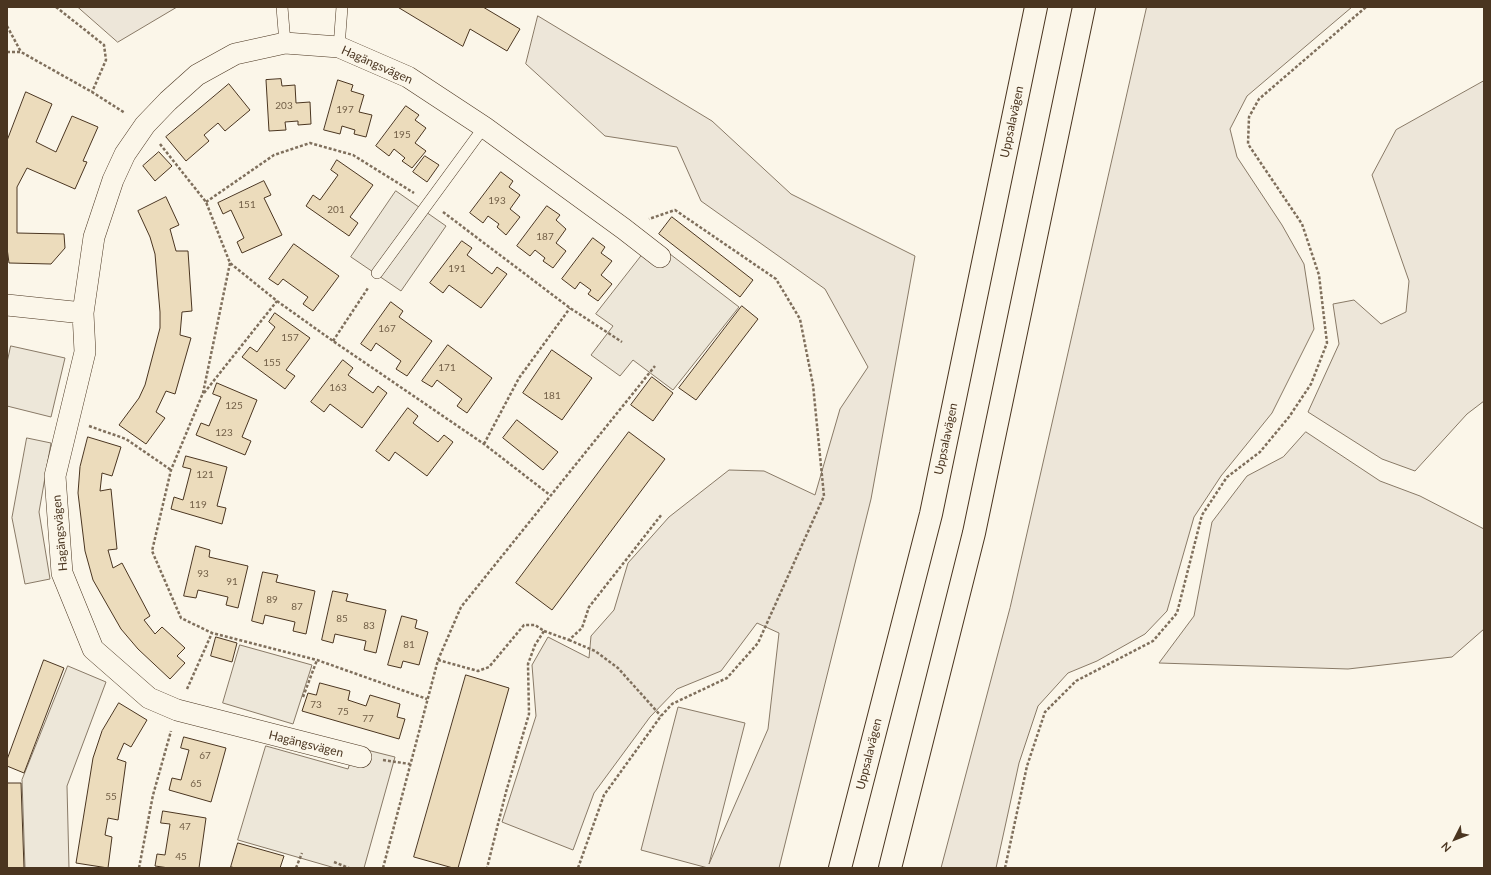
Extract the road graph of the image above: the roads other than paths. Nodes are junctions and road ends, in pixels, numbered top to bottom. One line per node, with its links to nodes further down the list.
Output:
1 (282, 7): 5 (lane)
2 (342, 7): 6 (lane)
3 (1036, 7): 13 (highway, Uppsalavägen)
4 (1084, 7): 14 (highway)
5 (285, 44): 6 (street, Hagängsvägen); 11 (street, Hagängsvägen)
6 (339, 47): 7 (street, Hagängsvägen)
7 (484, 127): 8 (street, Hagängsvägen); 9 (lane)
8 (660, 257)
9 (377, 273)
10 (7, 306): 11 (street)
11 (83, 313): 12 (street, Hagängsvägen)
12 (361, 757)
13 (840, 868)
14 (890, 868)

